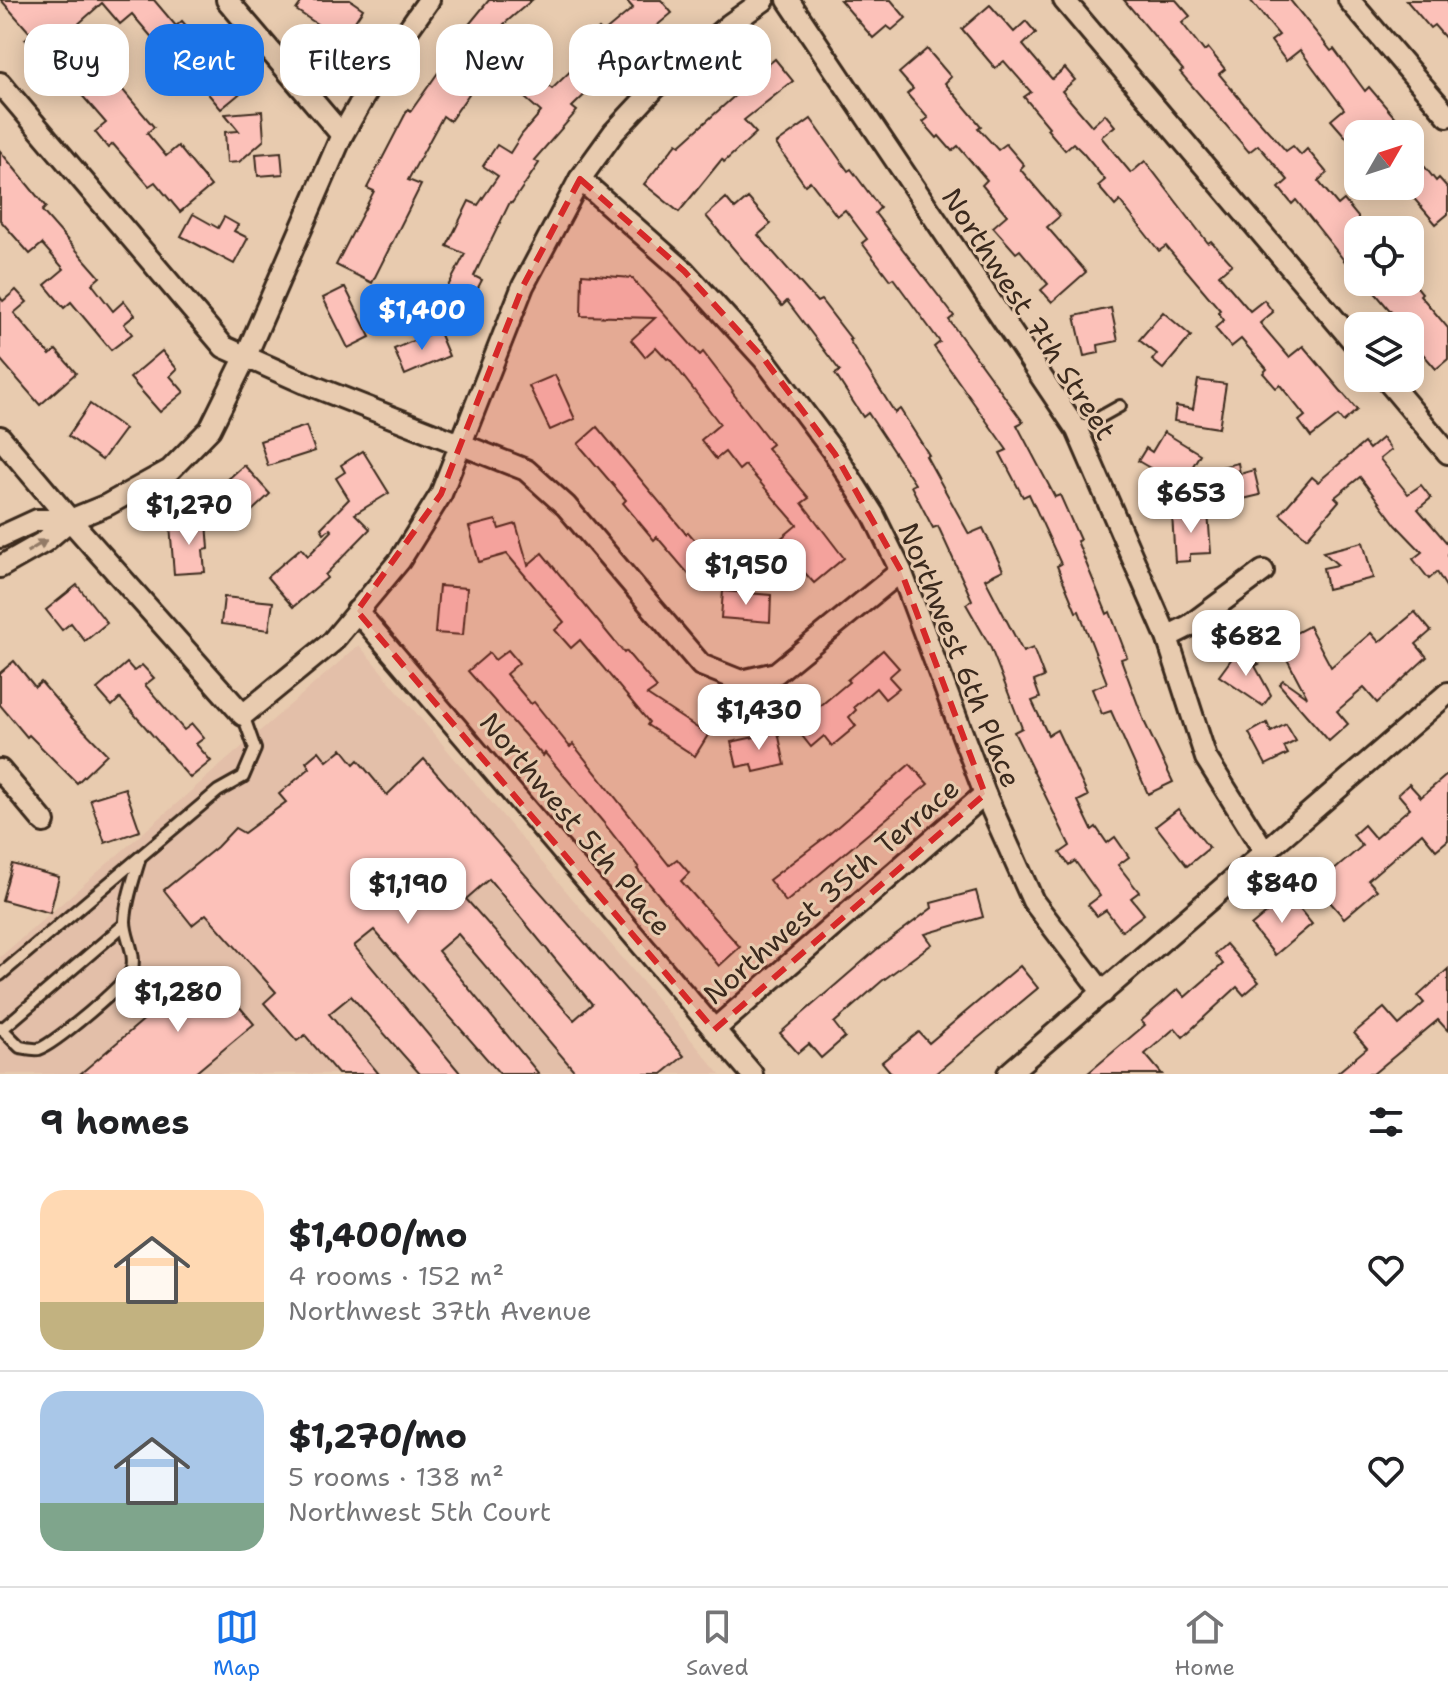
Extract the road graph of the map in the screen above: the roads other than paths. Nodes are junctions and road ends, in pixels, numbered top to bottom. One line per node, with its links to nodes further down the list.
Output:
1 (227, 0): 9 (street)
2 (429, 0): 9 (street)
3 (764, 0): 10 (street)
4 (788, 0): 15 (street, Northwest 7th Street)
5 (1064, 0): 11 (street)
6 (1349, 0): 8 (street)
7 (0, 83): 12 (street)
8 (1448, 116)
9 (342, 135): 12 (street)
10 (580, 179): 17 (street); 22 (street, Northwest 6th Place)
11 (1344, 330)
12 (245, 358): 17 (street); 19 (street)
13 (1397, 392): 18 (street)
14 (1120, 406): 15 (lane)
15 (1077, 430): 25 (street, Northwest 7th Street)
16 (0, 437): 19 (street)
17 (461, 445): 22 (street); 24 (street)
18 (1448, 453)
19 (70, 520): 20 (street); 21 (street, one-way to 19); 27 (street)
20 (0, 537)
21 (0, 567)
22 (901, 571): 29 (street, Northwest 6th Place)
23 (1263, 571): 25 (street)
24 (357, 611): 27 (street); 37 (street, Northwest 5th Place)
25 (1167, 637): 31 (street, Northwest 7th Street)
26 (1448, 693): 31 (street)
27 (243, 715): 32 (lane)
28 (0, 770): 30 (street)
29 (985, 794): 35 (street, Northwest 6th Place); 37 (street, Northwest 35th Terrace)
30 (44, 822)
31 (1265, 852): 35 (street)
32 (139, 859): 33 (lane); 34 (lane)
33 (125, 924): 36 (lane); 36 (lane)
34 (0, 975)
35 (1103, 993): 39 (street)
36 (1, 1029)
37 (714, 1030): 38 (street, Northwest 5th Place)
38 (752, 1074)
39 (1008, 1074)

